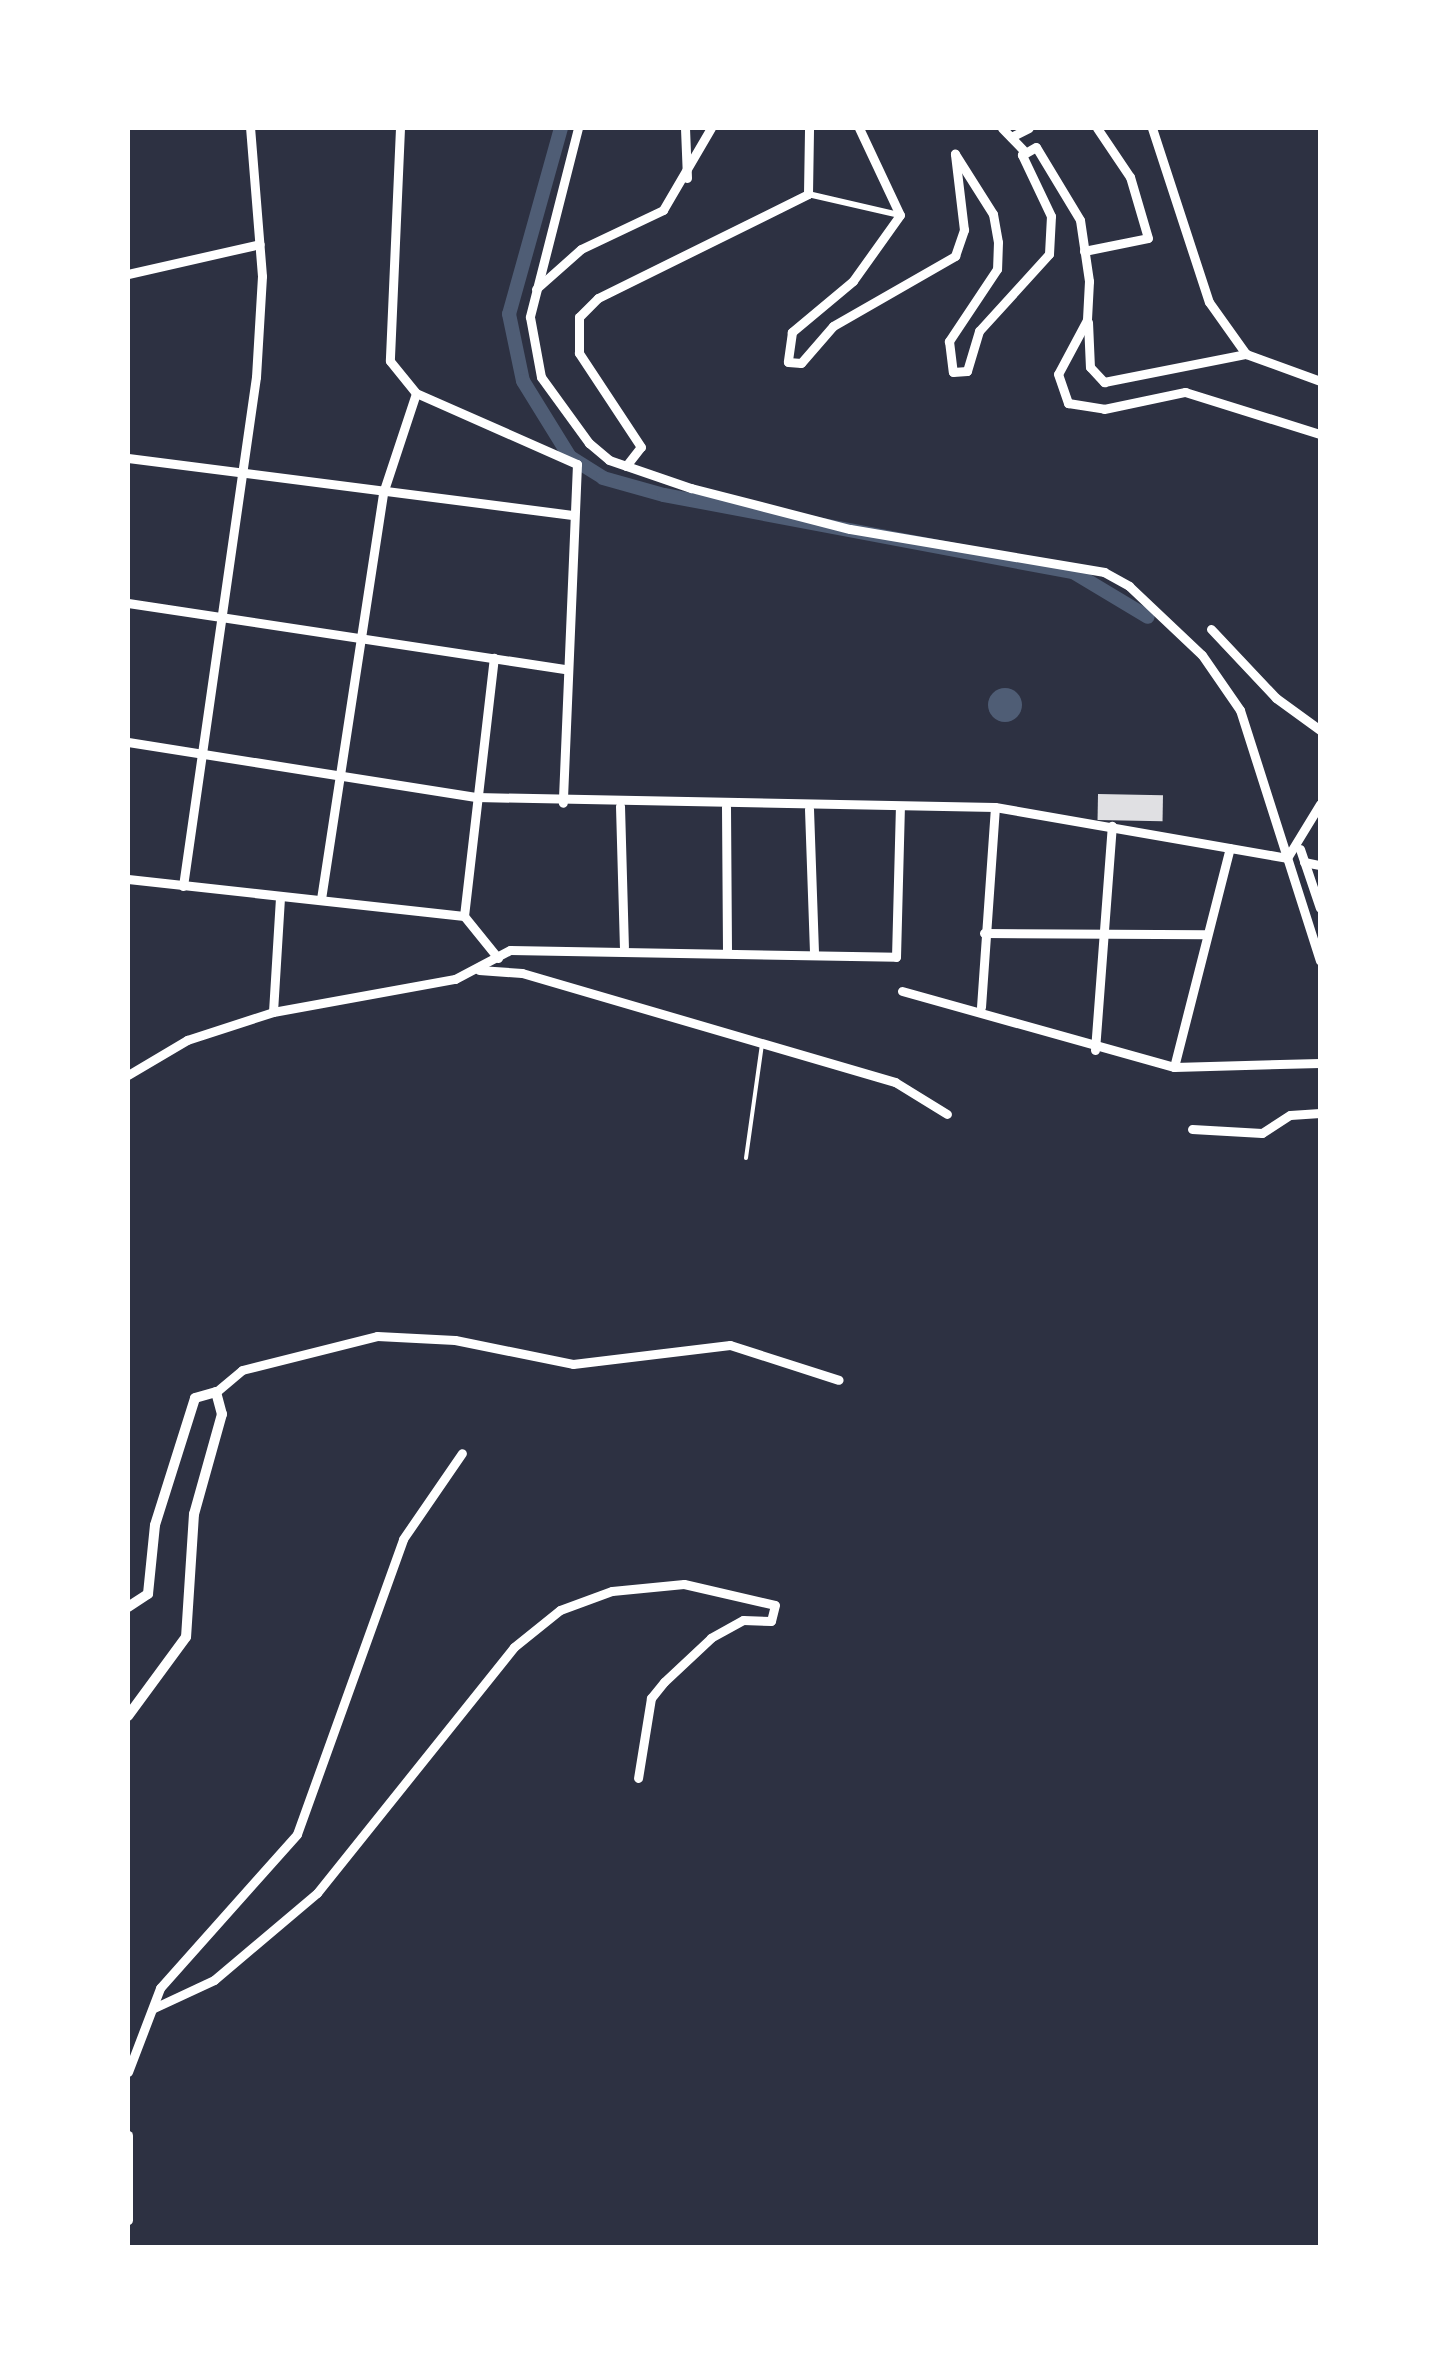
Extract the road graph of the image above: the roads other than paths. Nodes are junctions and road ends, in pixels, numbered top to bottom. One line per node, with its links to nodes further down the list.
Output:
1 (250, 128): 17 (street)
2 (400, 128): 24 (street)
3 (578, 128): 20 (street)
4 (685, 128): 14 (street)
5 (711, 128): 14 (street)
6 (809, 128): 15 (street)
7 (859, 128): 16 (street)
8 (1002, 128): 12 (street)
9 (1029, 128): 12 (street)
10 (1098, 128): 18 (street)
11 (1152, 128): 22 (street)
12 (1011, 138): 13 (street)
13 (1023, 150): 16 (street); 18 (street)
14 (686, 178): 20 (street)
15 (808, 194): 16 (street); 27 (street)
16 (900, 215)
17 (260, 244): 19 (street); 28 (street)
18 (1084, 251): 21 (street)
19 (128, 274)
20 (534, 291): 27 (street)
21 (1088, 320): 22 (street); 25 (street)
22 (1246, 354): 23 (street)
23 (1320, 381)
24 (416, 393): 29 (street); 30 (street)
25 (1320, 434)
26 (128, 458): 28 (street)
27 (626, 466): 52 (street)
28 (244, 475): 29 (street); 32 (street)
29 (383, 493): 30 (street); 34 (street)
30 (572, 515): 36 (street)
31 (128, 603): 32 (street)
32 (226, 616): 34 (street); 39 (street)
33 (1211, 629): 37 (street)
34 (356, 637): 35 (street); 40 (street)
35 (494, 658): 36 (street); 41 (street)
36 (566, 670): 42 (street)
37 (1320, 730)
38 (128, 742): 39 (street)
39 (205, 753): 40 (street); 56 (street)
40 (338, 775): 41 (street); 58 (street)
41 (476, 797): 42 (street); 60 (street)
42 (563, 803): 44 (street)
43 (1320, 804): 51 (street)
44 (620, 806): 46 (street); 65 (street)
45 (900, 806): 47 (street); 48 (street); 67 (street)
46 (726, 807): 48 (street); 66 (street)
47 (995, 807): 49 (street); 62 (street)
48 (808, 810): 67 (street)
49 (1112, 826): 50 (street); 61 (street)
50 (1230, 848): 52 (street); 63 (street)
51 (1300, 849): 52 (street); 53 (street)
52 (1286, 858): 64 (street)
53 (1304, 862): 54 (street); 59 (street)
54 (1320, 864)
55 (128, 879): 56 (street)
56 (184, 886): 57 (street)
57 (280, 896): 58 (street); 73 (street)
58 (321, 899): 60 (street)
59 (1320, 908)
60 (464, 916): 68 (street)
61 (1102, 930): 62 (street); 63 (street); 75 (street)
62 (984, 933): 72 (street)
63 (1205, 934): 77 (street)
64 (1316, 943): 69 (street)
65 (624, 946): 66 (street); 68 (street)
66 (727, 952): 67 (street)
67 (814, 955)
68 (498, 958): 70 (street)
69 (1320, 961)
70 (480, 970): 73 (street); 74 (street)
71 (902, 991): 72 (street)
72 (981, 1007): 75 (street)
73 (273, 1012): 78 (street)
74 (762, 1044): 80 (street); 82 (lane)
75 (1096, 1050): 77 (street)
76 (1320, 1063): 77 (street)
77 (1174, 1067)
78 (128, 1075)
79 (1320, 1113): 81 (street)
80 (947, 1114)
81 (1192, 1129)
82 (746, 1158)
83 (838, 1380): 84 (street)
84 (216, 1392): 86 (street); 87 (street)
85 (462, 1453): 89 (street)
86 (128, 1607)
87 (128, 1716)
88 (638, 1778): 89 (street)
89 (154, 2008): 90 (street)
90 (128, 2072)
91 (128, 2135): 92 (street)
92 (128, 2220)

